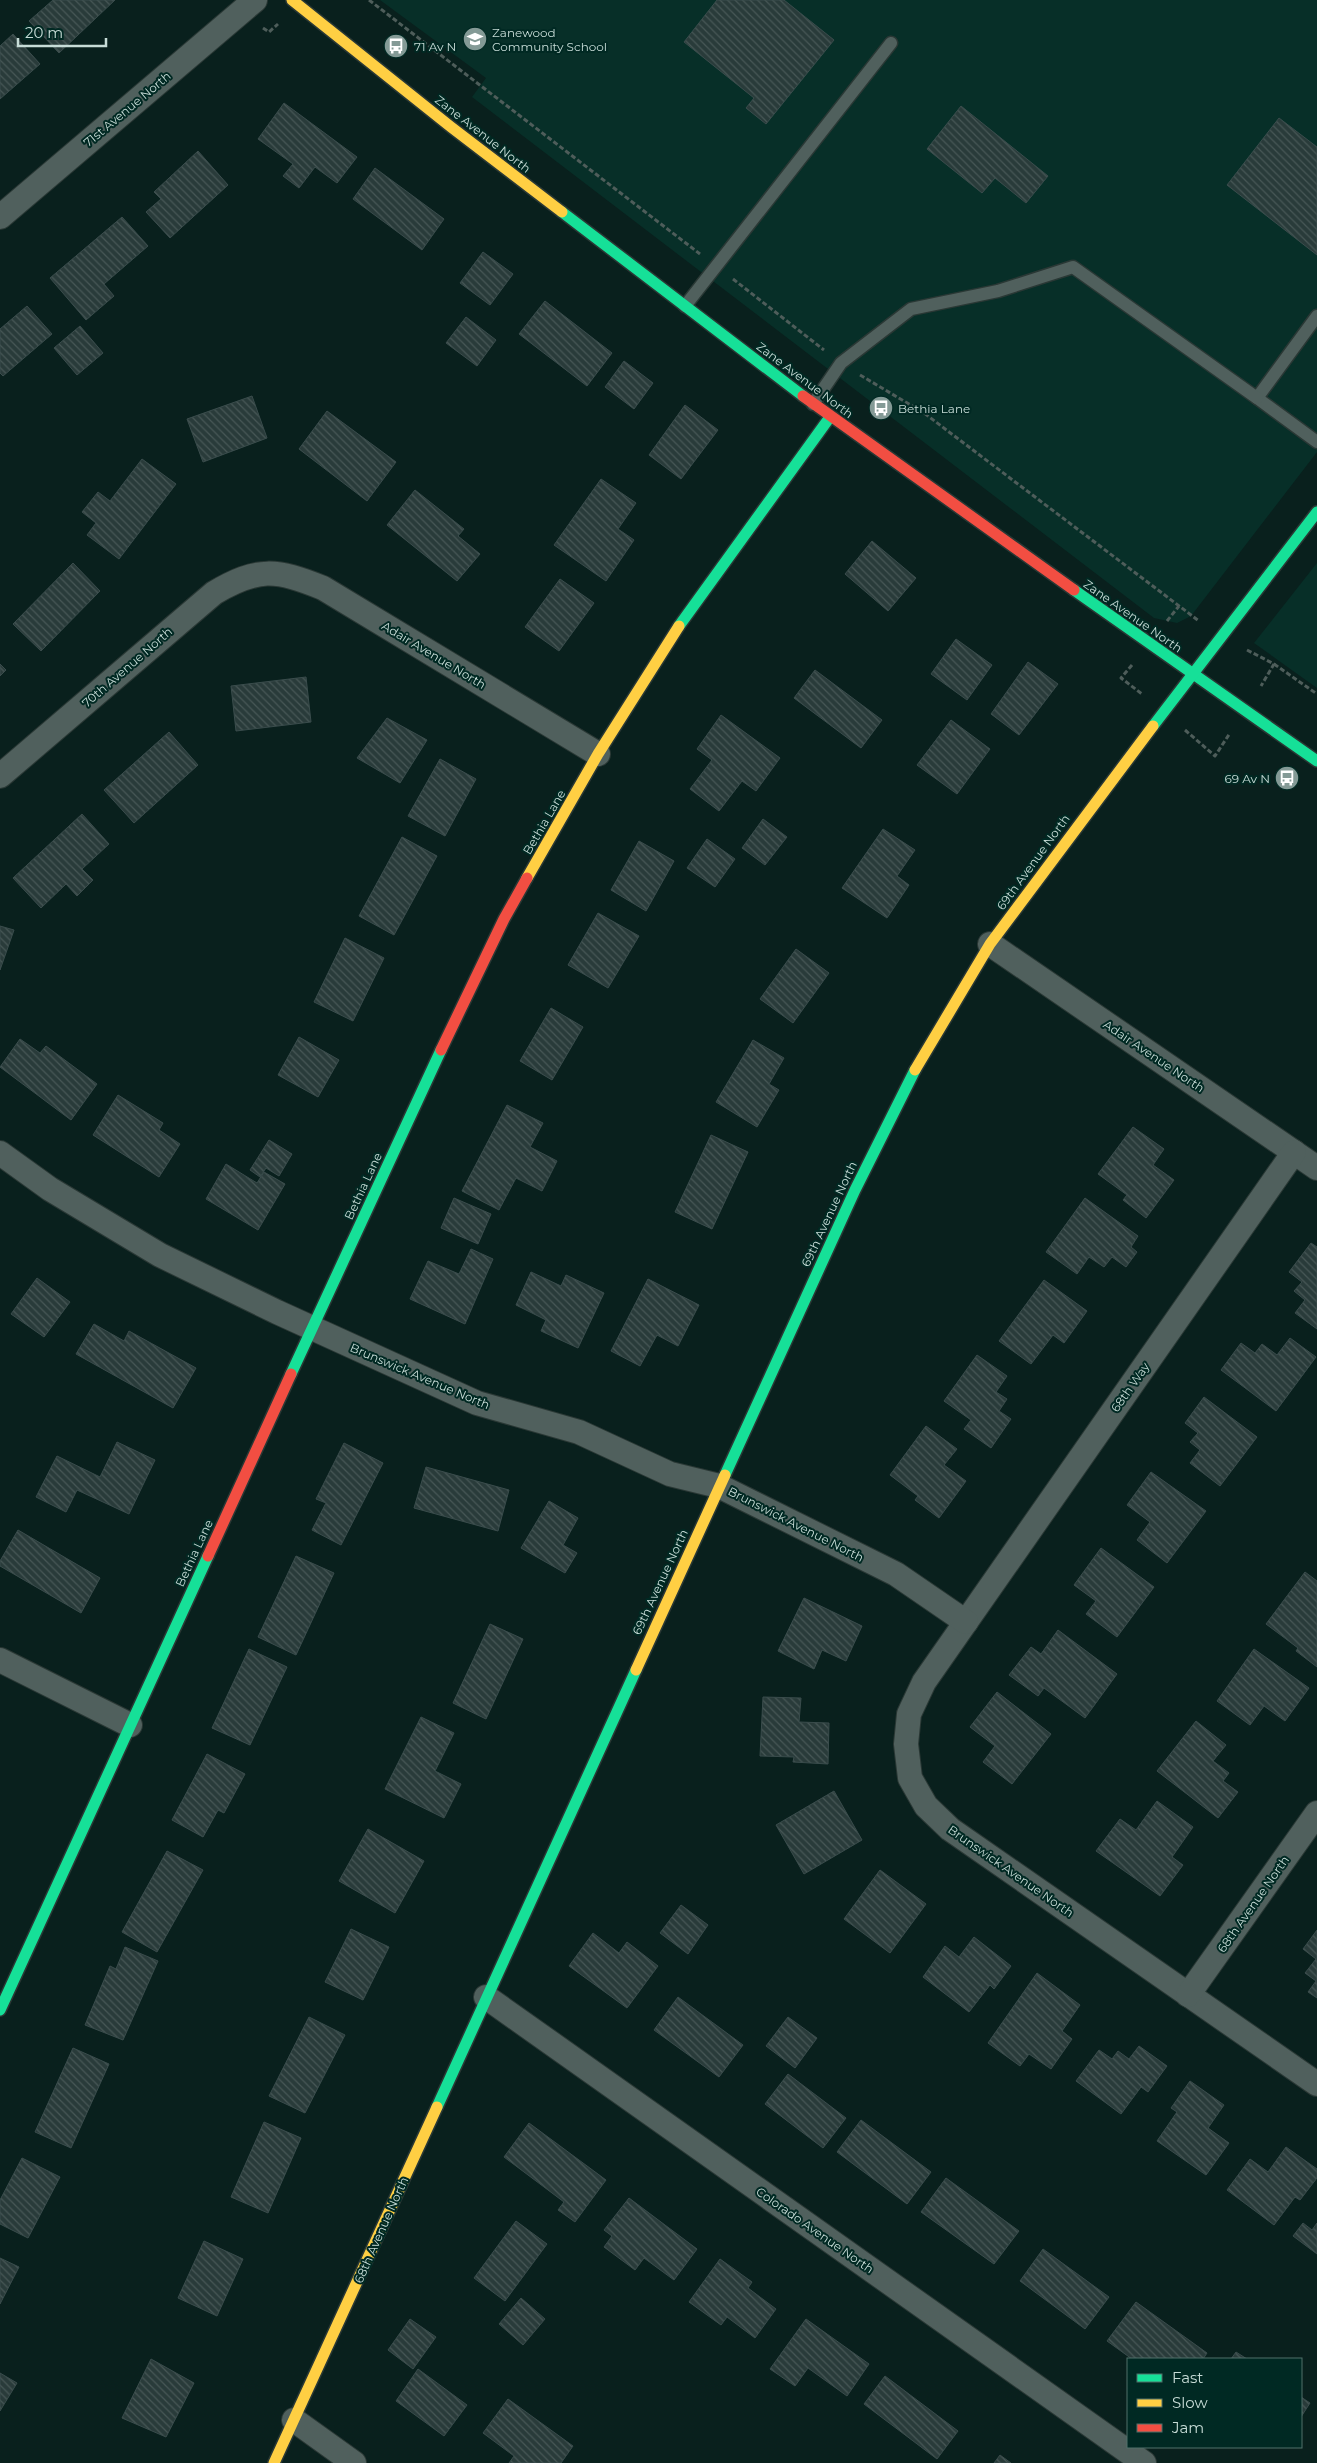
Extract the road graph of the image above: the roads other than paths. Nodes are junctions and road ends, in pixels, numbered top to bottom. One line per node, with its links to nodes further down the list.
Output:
1 (255, 0): 4 (street, 71st Avenue North)
2 (292, 0): 5 (street, Zane Avenue North)
3 (891, 43): 5 (lane)
4 (0, 217)
5 (685, 306): 8 (street, Zane Avenue North)
6 (1317, 316): 7 (lane)
7 (1257, 398): 8 (lane); 10 (lane)
8 (813, 404): 9 (street, Zane Avenue North)
9 (830, 417): 13 (street, Zane Avenue North); 14 (street, Bethia Lane)
10 (1317, 442)
11 (1317, 512): 13 (street, 69th Avenue North)
12 (263, 572): 14 (street, Adair Avenue North); 16 (street, 70th Avenue North)
13 (1193, 675): 15 (street, Zane Avenue North); 17 (street, 69th Avenue North)
14 (598, 754): 21 (street, Bethia Lane)
15 (1317, 761)
16 (0, 776)
17 (990, 944): 18 (street, Adair Avenue North); 22 (street, 69th Avenue North)
18 (1294, 1152): 20 (street, Adair Avenue North); 23 (street, 68th Way)
19 (0, 1153): 21 (street, Brunswick Avenue North)
20 (1317, 1168)
21 (312, 1329): 22 (street, Brunswick Avenue North); 25 (street, Bethia Lane)
22 (719, 1486): 23 (street, Brunswick Avenue North); 28 (street, 69th Avenue North)
23 (966, 1622): 27 (street, Brunswick Avenue North)
24 (0, 1660): 25 (street)
25 (130, 1725): 29 (street, Bethia Lane)
26 (1317, 1813): 27 (street, 68th Avenue North)
27 (1188, 1995): 30 (street, Brunswick Avenue North)
28 (486, 1997): 31 (street, 68th Avenue North); 34 (street, Colorado Avenue North)
29 (0, 2010)
30 (1317, 2084)
31 (294, 2420): 32 (street, 68th Avenue North); 33 (street)
32 (274, 2463)
33 (354, 2463)
34 (1144, 2463)

